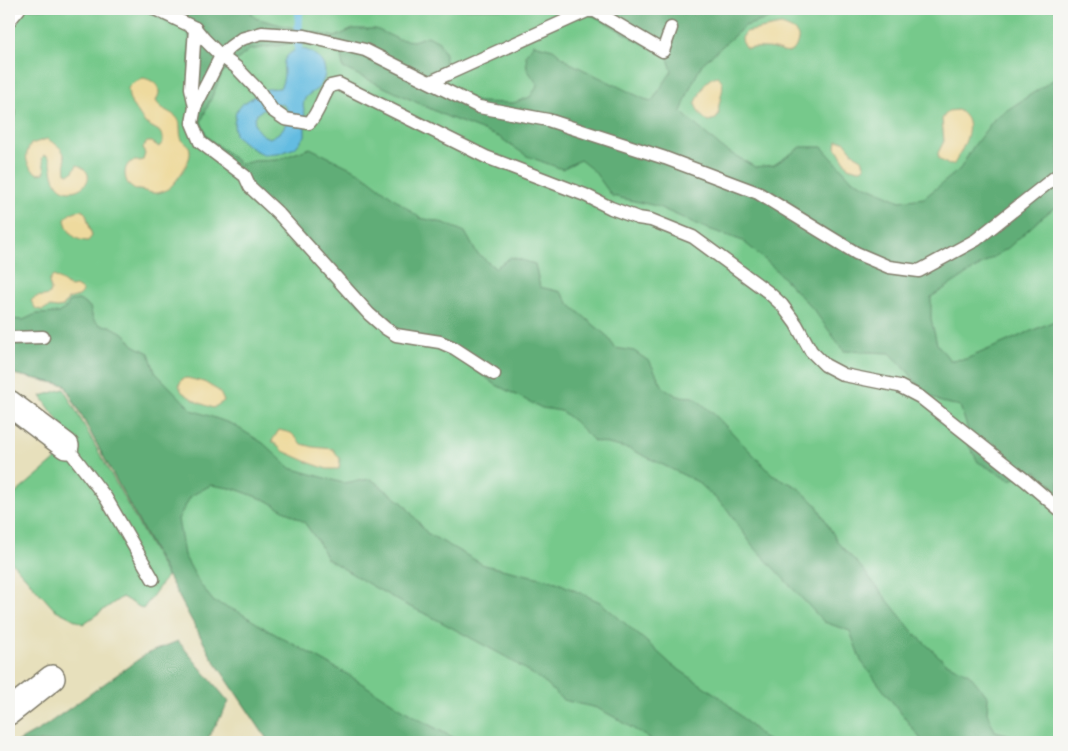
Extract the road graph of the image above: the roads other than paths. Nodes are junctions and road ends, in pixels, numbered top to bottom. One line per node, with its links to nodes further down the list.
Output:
1 (19, 9): 3 (lane)
2 (155, 9): 4 (lane)
3 (9, 21)
4 (195, 28): 6 (lane); 8 (lane)
5 (671, 28): 7 (lane)
6 (220, 56): 7 (lane); 8 (lane); 17 (lane)
7 (430, 82): 11 (lane)
8 (195, 107): 14 (lane)
9 (9, 110): 10 (lane)
10 (9, 114)
11 (1059, 174)
12 (43, 337): 13 (lane)
13 (9, 338)
14 (494, 374)
15 (9, 402): 16 (street)
16 (66, 446): 18 (lane)
17 (1059, 509)
18 (153, 579)
19 (52, 678): 20 (street)
20 (9, 712)

